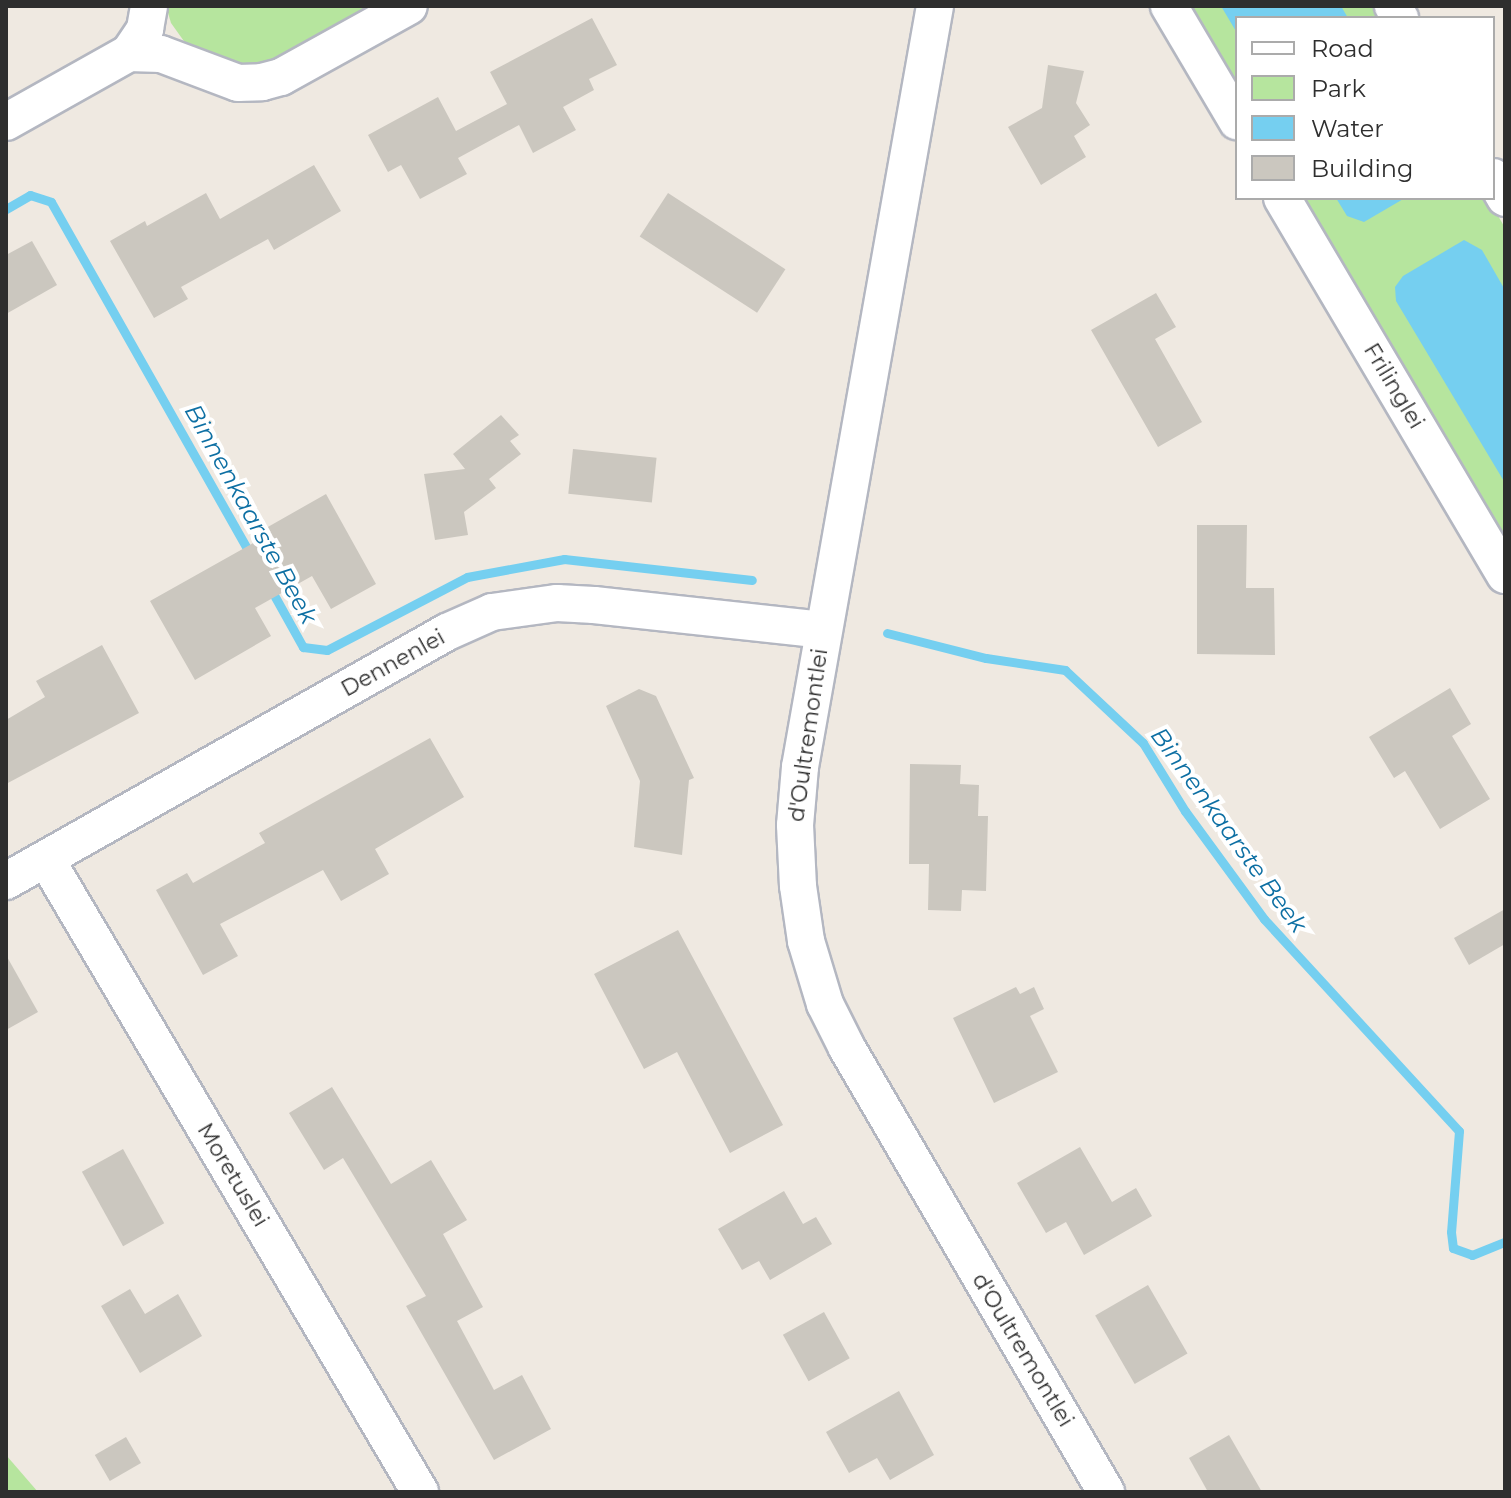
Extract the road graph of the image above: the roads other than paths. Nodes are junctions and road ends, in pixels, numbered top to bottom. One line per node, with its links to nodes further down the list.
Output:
1 (149, 6): 5 (street)
2 (409, 6): 5 (street)
3 (935, 6): 12 (street, d'Oultremontlei)
4 (1169, 6): 6 (street)
5 (129, 53): 7 (street)
6 (1235, 118)
7 (6, 122)
8 (1495, 180): 9 (street)
9 (1505, 198)
10 (1283, 200): 11 (street, Frilinglei)
11 (1505, 575)
12 (823, 630): 13 (street, Dennenlei); 16 (street, d'Oultremontlei)
13 (46, 859): 14 (street, Dennenlei); 15 (street, Moretuslei)
14 (6, 881)
15 (420, 1492)
16 (1106, 1492)

